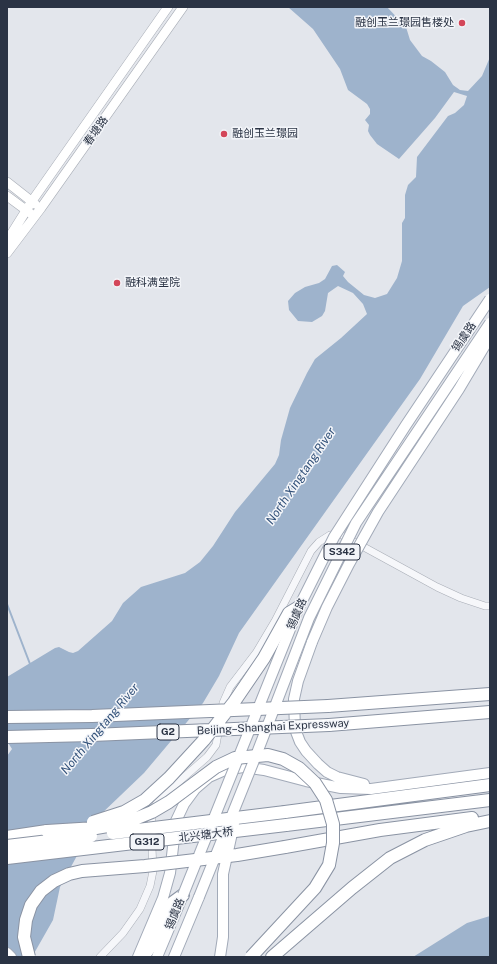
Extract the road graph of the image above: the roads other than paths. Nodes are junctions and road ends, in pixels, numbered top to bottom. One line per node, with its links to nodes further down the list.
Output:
1 (168, 7): 5 (street, 春塘路)
2 (183, 7): 6 (street, 春塘路)
3 (7, 182): 5 (street)
4 (7, 196): 7 (street)
5 (32, 201): 6 (street); 7 (street, 春塘路)
6 (41, 208): 8 (street, 春塘路)
7 (26, 210): 8 (street); 9 (street, 春塘路)
8 (34, 216): 10 (street, 春塘路)
9 (7, 241)
10 (7, 253)
11 (490, 299): 15 (main road, 锡虞路 / S342, bridge)
12 (490, 323): 24 (main road, 锡虞路 / S342, bridge)
13 (490, 337): 22 (main road, bridge)
14 (490, 606): 35 (street)
15 (299, 607): 27 (highway, bridge); 31 (main road, 锡虞路, bridge)
16 (490, 694): 18 (highway, Beijing–Shanghai Expressway / G2, bridge)
17 (490, 712): 19 (highway, Beijing–Shanghai Expressway / G2, bridge)
18 (7, 717)
19 (7, 736)
20 (490, 773): 22 (main road)
21 (490, 785): 29 (highway, 北兴塘大桥 / G312, bridge)
22 (380, 787): 36 (main road)
23 (490, 800): 30 (highway, 北兴塘大桥 / G312, bridge)
24 (238, 802): 39 (main road, 锡虞路, bridge); 40 (main road, bridge)
25 (490, 816): 34 (highway, bridge)
26 (490, 821): 42 (highway)
27 (47, 831): 28 (highway); 41 (highway, bridge)
28 (7, 837)
29 (7, 846)
30 (7, 858)
31 (183, 895): 37 (highway); 38 (main road, 锡虞路)
32 (7, 953): 33 (main road)
33 (11, 957)
34 (29, 957)
35 (100, 957)
36 (138, 957)
37 (143, 957)
38 (157, 957)
39 (174, 957)
40 (220, 957)
41 (251, 957)
42 (272, 957)

